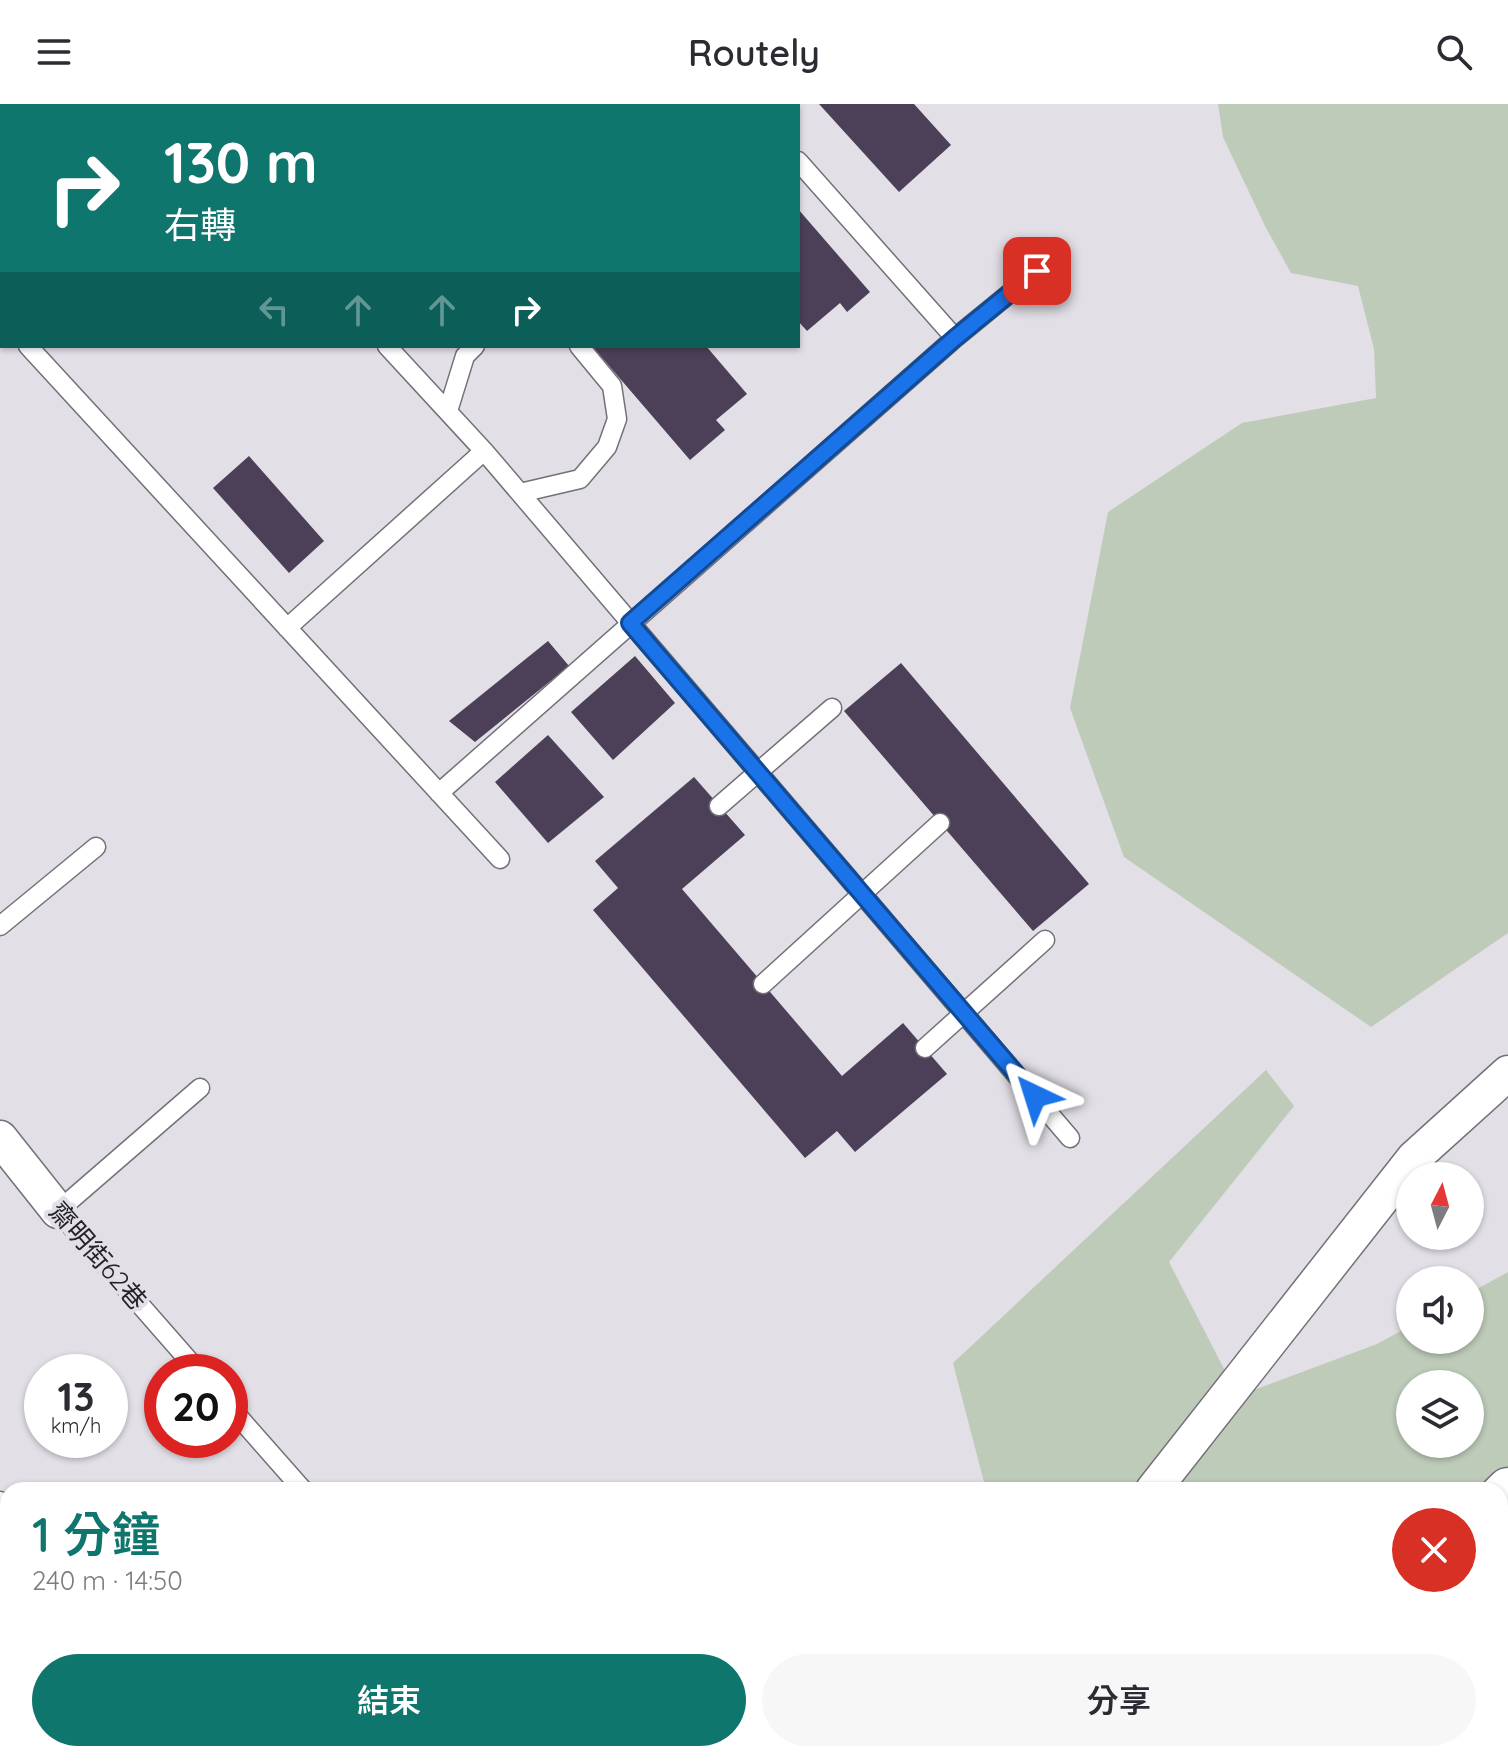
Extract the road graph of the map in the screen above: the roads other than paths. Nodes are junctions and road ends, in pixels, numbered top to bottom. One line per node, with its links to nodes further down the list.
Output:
1 (800, 163): 3 (lane)
2 (1037, 271): 3 (lane)
3 (955, 338): 11 (lane)
4 (30, 348): 12 (lane)
5 (389, 348): 8 (lane)
6 (473, 348): 8 (lane)
7 (581, 348): 10 (lane)
8 (448, 411): 9 (lane)
9 (484, 451): 10 (lane); 12 (lane)
10 (520, 493): 11 (lane)
11 (630, 623): 14 (lane); 15 (lane)
12 (287, 628): 15 (lane)
13 (832, 708): 14 (lane)
14 (758, 774): 16 (lane); 20 (lane)
15 (439, 793): 19 (lane)
16 (719, 806)
17 (940, 823): 20 (lane)
18 (96, 847): 21 (lane)
19 (500, 859)
20 (863, 895): 23 (lane); 24 (lane)
21 (0, 926)
22 (1045, 940): 24 (lane)
23 (763, 984)
24 (964, 1013): 25 (lane); 29 (lane)
25 (925, 1048)
26 (1508, 1073): 34 (street)
27 (200, 1088): 30 (lane)
28 (0, 1138): 30 (street, 齋明街62巷)
29 (1070, 1138)
30 (58, 1211): 31 (lane, 齋明街62巷)
31 (183, 1354)
32 (248, 1427): 33 (lane)
33 (296, 1482)
34 (1159, 1482)

